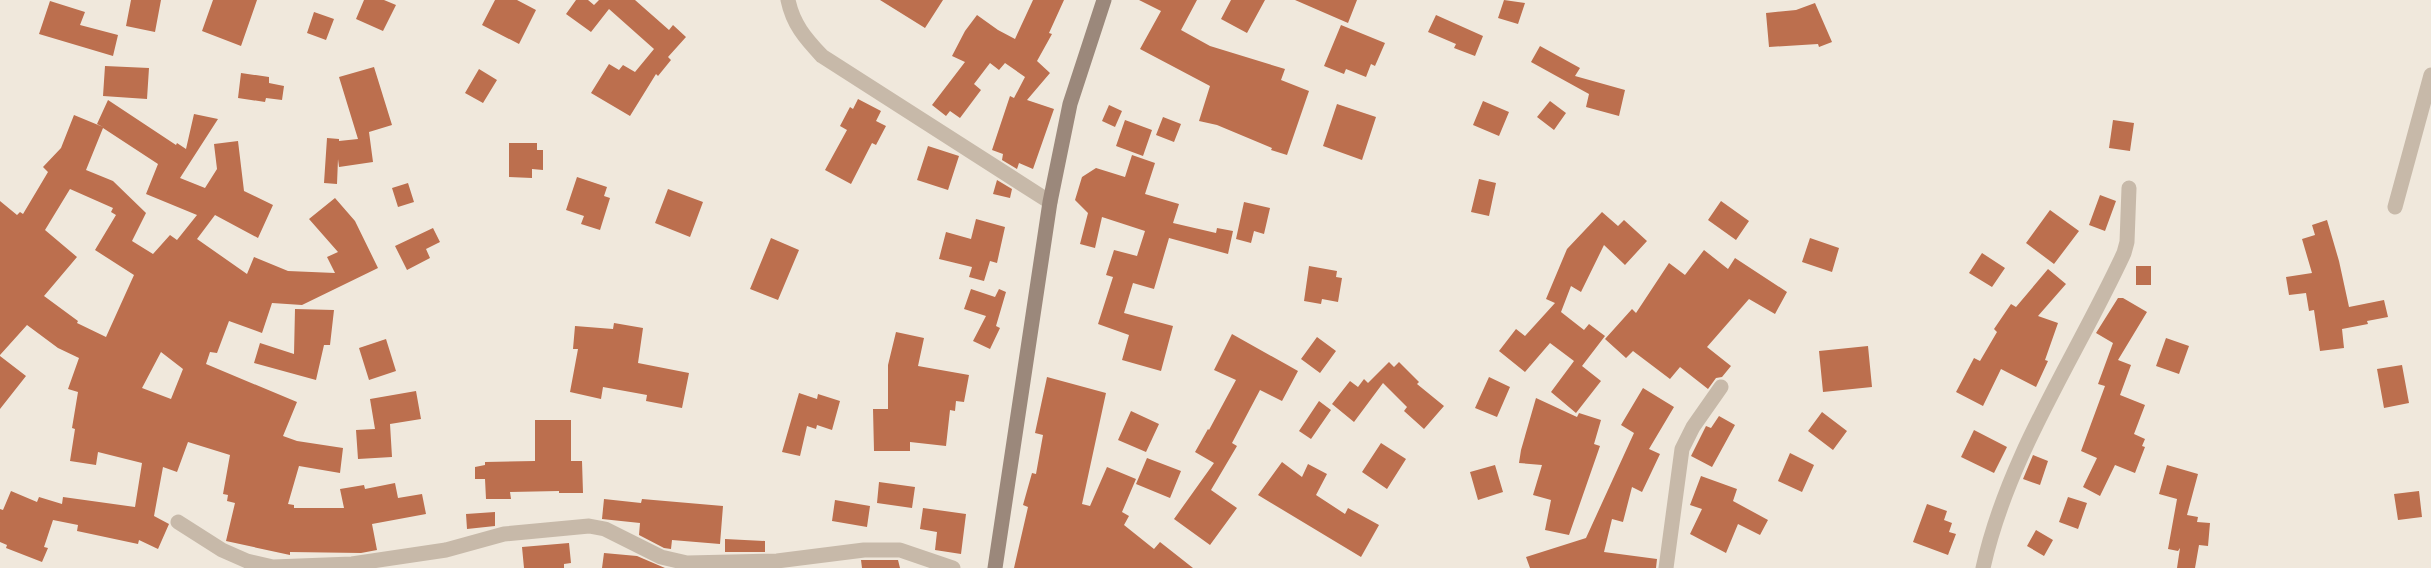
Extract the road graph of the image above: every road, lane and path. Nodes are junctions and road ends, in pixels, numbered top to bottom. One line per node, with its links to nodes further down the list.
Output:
1 (788, 0): 5 (street)
2 (1104, 0): 5 (main road)
3 (2431, 75): 6 (street)
4 (2128, 188): 12 (street)
5 (1050, 202): 10 (main road)
6 (2395, 207)
7 (1721, 387): 11 (street)
8 (178, 522): 9 (street)
9 (954, 568)
10 (995, 568)
11 (1666, 568)
12 (1983, 568)

